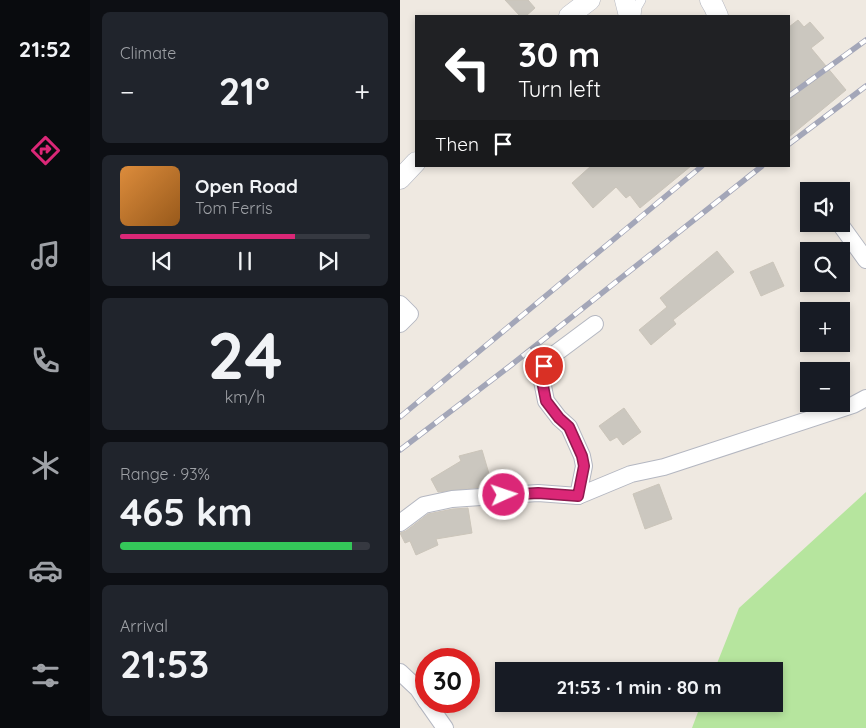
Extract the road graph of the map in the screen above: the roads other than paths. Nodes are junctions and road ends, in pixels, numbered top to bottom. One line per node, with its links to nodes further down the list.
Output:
1 (590, 0): 5 (street)
2 (625, 0): 6 (street)
3 (640, 0): 7 (lane)
4 (710, 0): 8 (street)
5 (570, 15)
6 (629, 15)
7 (636, 15)
8 (718, 15)
9 (415, 163): 10 (street)
10 (400, 179)
11 (846, 232): 12 (street)
12 (866, 260)
13 (400, 304): 14 (street)
14 (400, 324)
15 (595, 324): 17 (street)
16 (866, 398): 17 (street)
17 (578, 496): 18 (street)
18 (400, 523)
19 (400, 672): 20 (street)
20 (415, 686)
21 (434, 713): 22 (street)
22 (445, 728)

